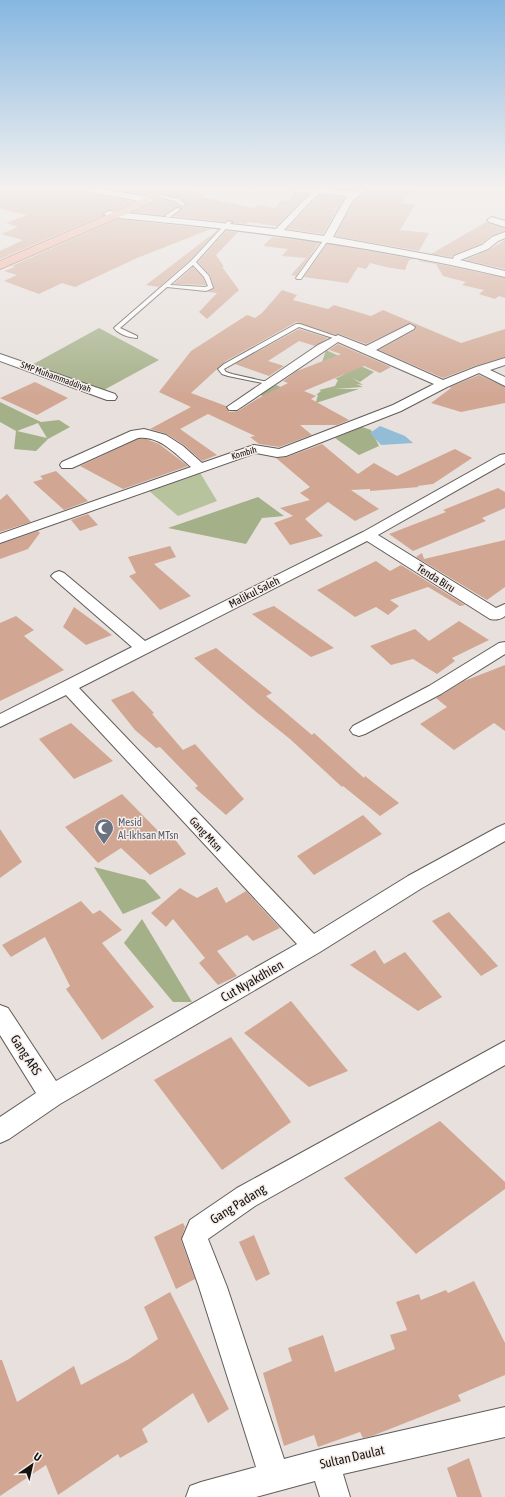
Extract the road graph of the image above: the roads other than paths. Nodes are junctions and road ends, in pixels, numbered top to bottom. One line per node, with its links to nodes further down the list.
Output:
1 (13, 259): 7 (highway)
2 (196, 259): 6 (lane)
3 (313, 259): 10 (lane)
4 (438, 259): 9 (street)
5 (460, 259): 8 (street)
6 (193, 262): 11 (lane); 11 (lane)
7 (0, 265)
8 (505, 270)
9 (505, 274)
10 (299, 278)
11 (167, 286): 13 (lane)
12 (410, 327): 15 (street)
13 (135, 337)
14 (338, 338): 15 (street); 20 (street); 20 (lane)
15 (366, 351): 21 (street)
16 (0, 358): 22 (street, SMP Muhammaddiyah)
17 (505, 361): 18 (street, Kombih)
18 (480, 369): 19 (street); 21 (street, Kombih)
19 (505, 382)
20 (270, 384): 23 (street)
21 (443, 384): 26 (street, Kombih)
22 (111, 397)
23 (233, 407)
24 (505, 458): 27 (street, Malikul Saleh)
25 (67, 465): 26 (street)
26 (200, 468): 28 (street, Kombih)
27 (368, 535): 30 (street, Tenda Biru); 32 (street, Malikul Saleh)
28 (0, 539)
29 (59, 576): 32 (street)
30 (502, 615)
31 (505, 647): 35 (street)
32 (143, 648): 33 (street, Malikul Saleh)
33 (67, 686): 34 (street, Malikul Saleh); 37 (street, Gang Mtsn)
34 (0, 721)
35 (358, 730)
36 (505, 832): 37 (street, Cut Nyakdhien)
37 (312, 946): 40 (street, Cut Nyakdhien)
38 (0, 1015): 40 (street, Gang ARS)
39 (505, 1052): 44 (street, Gang Padang)
40 (52, 1096): 41 (street, Cut Nyakdhien)
41 (0, 1131)
42 (505, 1422): 43 (street, Sultan Daulat)
43 (325, 1463): 44 (street, Sultan Daulat); 46 (street)
44 (274, 1476): 45 (street, Sultan Daulat)
45 (201, 1497)
46 (335, 1497)

